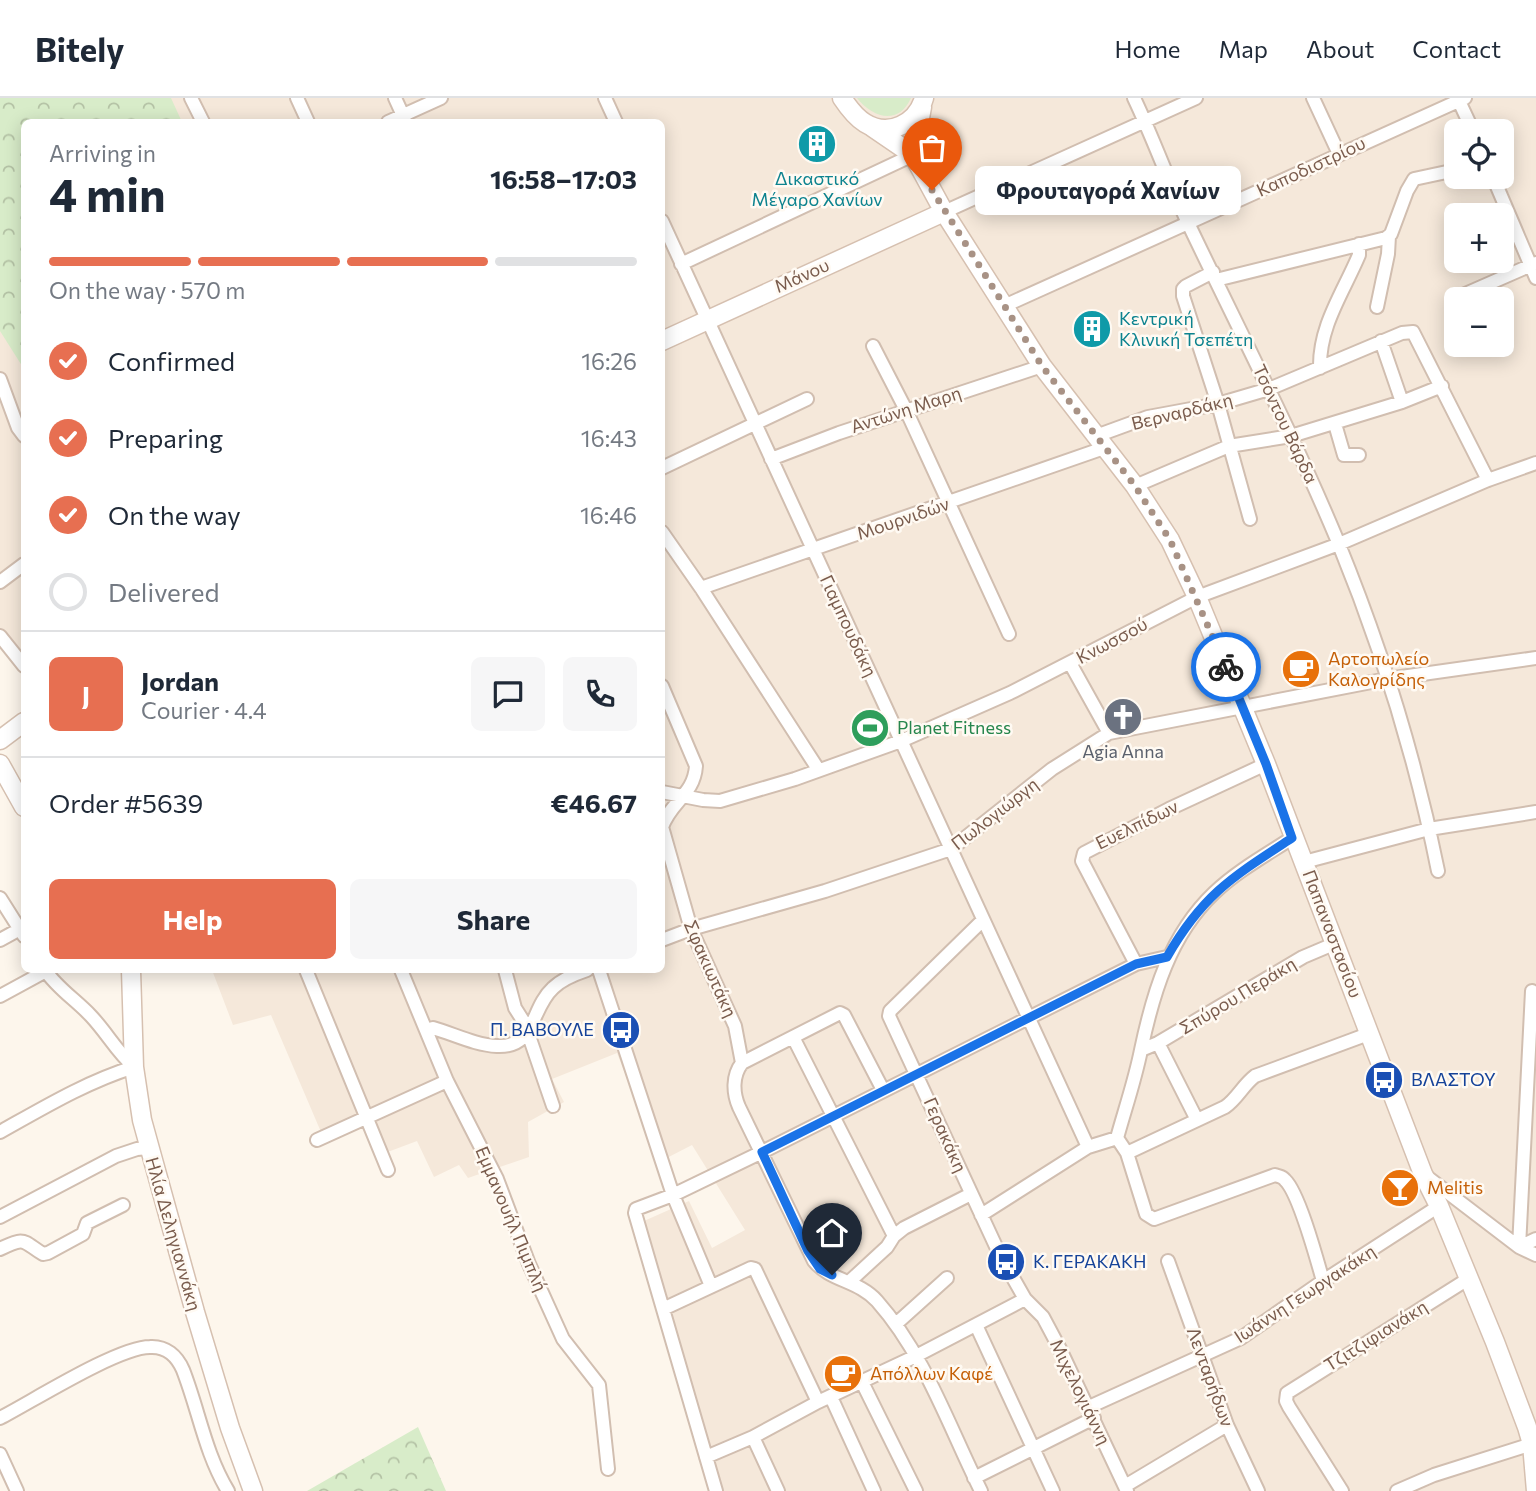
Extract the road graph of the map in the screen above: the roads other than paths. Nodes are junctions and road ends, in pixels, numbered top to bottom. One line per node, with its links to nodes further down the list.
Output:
1 (191, 98): 12 (street)
2 (297, 98): 13 (street)
3 (395, 98): 14 (street)
4 (440, 98): 14 (street)
5 (605, 98): 15 (street)
6 (842, 98): 18 (street, Παπαναστασίου)
7 (1135, 98): 17 (street, Τσόντου Βάρδα)
8 (1196, 98): 17 (street)
9 (1313, 98): 19 (street)
10 (1462, 100): 16 (street); 19 (street, Καποδιστρίου)
11 (923, 101): 18 (street); 20 (street)
12 (202, 119)
13 (307, 119)
14 (405, 119)
15 (615, 119)
16 (1469, 119)
17 (1146, 122): 23 (street); 24 (street, Τσόντου Βάρδα)
18 (872, 127): 20 (street, Παπαναστασίου)
19 (1339, 154): 24 (street, Καποδιστρίου)
20 (913, 155): 23 (street, Παπαναστασίου); 28 (street)
21 (1444, 173): 26 (street)
22 (1499, 189): 29 (street)
23 (944, 212): 33 (street, Παπαναστασίου); 35 (street, Μάνου)
24 (1188, 224): 30 (street, Τσόντου Βάρδα); 33 (street, Καποδιστρίου)
25 (665, 227): 28 (street, Γιαμπουδάκη)
26 (1389, 236): 27 (street); 34 (street)
27 (1359, 244): 30 (street); 40 (street)
28 (681, 264): 35 (street, Γιαμπουδάκη)
29 (1533, 264): 31 (street); 32 (street)
30 (1214, 276): 43 (street, Τσόντου Βάρδα); 46 (street)
31 (1536, 278)
32 (1481, 287)
33 (1004, 306): 39 (street, Παπαναστασίου)
34 (1377, 307)
35 (707, 319): 36 (street, Μάνου); 48 (street, Γιαμπουδάκη)
36 (665, 340)
37 (1381, 341): 40 (street, Βερναρδάκη); 42 (street, Βερναρδάκη); 45 (street)
38 (873, 346): 47 (street)
39 (1042, 366): 47 (street, Αντώνη Μαρη); 52 (street, Παπαναστασίου)
40 (1320, 369): 43 (street, Βερναρδάκη)
41 (0, 379): 50 (street)
42 (1442, 386): 45 (street); 58 (street)
43 (1269, 389): 46 (street, Βερναρδάκη); 51 (street, Τσόντου Βάρδα)
44 (807, 399): 48 (street)
45 (1402, 402): 49 (street)
46 (1218, 404): 52 (street, Βερναρδάκη); 53 (street)
47 (906, 410): 55 (street, Αντώνη Μαρη); 60 (street)
48 (755, 423): 55 (street, Γιαμπουδάκη); 57 (street)
49 (1335, 424): 51 (street); 54 (street)
50 (21, 432)
51 (1291, 436): 53 (street); 63 (street, Τσόντου Βάρδα)
52 (1100, 442): 59 (street, Παπαναστασίου); 60 (street, Μουρνιδών)
53 (1228, 446): 59 (street); 61 (street)
54 (1359, 454)
55 (771, 459): 64 (street, Γιαμπουδάκη)
56 (1536, 463): 58 (street, Κνωσσού)
57 (665, 467)
58 (1488, 480): 63 (street, Κνωσσού)
59 (1135, 486): 68 (street, Παπαναστασίου)
60 (948, 504): 64 (street, Μουρνιδών); 69 (street)
61 (1250, 519)
62 (665, 536): 67 (street)
63 (1339, 544): 68 (street, Κνωσσού); 74 (street, Τσόντου Βάρδα)
64 (813, 549): 67 (street, Μουρνιδών); 80 (street, Γιαμπουδάκη)
65 (21, 566): 66 (street)
66 (0, 582)
67 (701, 588): 83 (street)
68 (1197, 597): 73 (street, Κνωσσού); 76 (street, Παπαναστασίου)
69 (1009, 634)
70 (0, 636): 72 (street)
71 (1536, 658): 74 (street, Πωλογιώργη)
72 (21, 662)
73 (1070, 663): 78 (street); 80 (street, Κνωσσού)
74 (1387, 679): 76 (street, Πωλογιώργη); 89 (street, Τσόντου Βάρδα)
75 (665, 693): 85 (street, Σφακιωτάκη)
76 (1241, 706): 78 (street, Πωλογιώργη); 82 (street, Παπαναστασίου)
77 (21, 724): 79 (street)
78 (1109, 733): 91 (street, Πωλογιώργη)
79 (0, 740)
80 (901, 741): 83 (street, Κνωσσού); 91 (street, Γιαμπουδάκη)
81 (0, 764): 86 (street)
82 (1266, 764): 90 (street, Παπαναστασίου); 104 (street, Ευελπίδων)
83 (818, 769): 85 (street, Κνωσσού)
84 (665, 793): 85 (street, Κνωσσού)
85 (683, 797): 88 (street, Σφακιωτάκη)
86 (21, 802)
87 (1536, 812): 89 (street)
88 (665, 820)
89 (1429, 829): 93 (street); 94 (street, Τσόντου Βάρδα)
90 (1292, 838): 93 (street, Παπαναστασίου); 103 (street)
91 (951, 849): 96 (street, Γιαμπουδάκη); 97 (street, Πωλογιώργη)
92 (665, 859): 97 (street, Σφακιωτάκη)
93 (1304, 862): 102 (street, Παπαναστασίου)
94 (1438, 872)
95 (2, 904): 98 (street)
96 (983, 920): 115 (street, Γιαμπουδάκη); 124 (street, Γερακάκη)
97 (691, 929): 100 (street, Πωλογιώργη); 122 (street, Σφακιωτάκη)
98 (21, 931)
99 (21, 932): 101 (street)
100 (665, 939)
101 (0, 940)
102 (1336, 943): 118 (street, Παπαναστασίου); 120 (street, Σπύρου Περάκη)
103 (1167, 957): 104 (street); 121 (street)
104 (1136, 964): 115 (street)
105 (40, 973): 114 (street)
106 (47, 973): 123 (street)
107 (131, 973): 123 (street, Ηλία Δεληγιαννάκη)
108 (307, 973): 129 (street)
109 (402, 973): 116 (street, Εµµανουήλ Πιµπλή)
110 (506, 973): 117 (street)
111 (576, 973): 117 (street)
112 (600, 973): 141 (street)
113 (1532, 991): 148 (street)
114 (0, 996)
115 (1028, 1017): 124 (street); 134 (street, Γιαμπουδάκη)
116 (427, 1030): 117 (street); 125 (street, Εµµανουήλ Πιµπλή)
117 (529, 1032): 127 (street)
118 (1371, 1033): 130 (street); 139 (street, Παπαναστασίου)
119 (793, 1037): 122 (street); 126 (street); 128 (street)
120 (1158, 1043): 121 (street, Σπύρου Περάκη); 130 (street)
121 (1141, 1050): 132 (street)
122 (741, 1063): 136 (street, Σφακιωτάκη)
123 (134, 1067): 131 (street); 135 (street, Ηλία Δεληγιαννάκη)
124 (917, 1074): 126 (street); 140 (street, Γερακάκη)
125 (447, 1081): 129 (street); 174 (street, Εµµανουήλ Πιµπλή)
126 (883, 1090): 128 (street)
127 (553, 1106)
128 (831, 1116): 136 (street); 146 (street)
129 (368, 1117): 133 (street); 138 (street)
130 (1197, 1120): 137 (street)
131 (0, 1132)
132 (1116, 1138): 134 (street); 137 (street)
133 (317, 1140)
134 (1088, 1147): 144 (street)
135 (149, 1148): 145 (street); 179 (street, Ηλία Δεληγιαννάκη)
136 (762, 1152): 141 (street); 154 (street, Σφακιωτάκη)
137 (1127, 1153): 155 (street)
138 (388, 1170)
139 (1423, 1174): 143 (street, Παπαναστασίου); 148 (street)
140 (971, 1194): 144 (street, Γερακάκη); 146 (street)
141 (673, 1195): 156 (street); 158 (street)
142 (123, 1205): 149 (street)
143 (1439, 1206): 153 (street, Παπαναστασίου); 155 (street, Ιωάννη Γεωργακάκη)
144 (981, 1215): 157 (street, Γερακάκη)
145 (0, 1217)
146 (894, 1236): 154 (street)
147 (1536, 1239): 148 (street)
148 (1519, 1247): 150 (street)
149 (0, 1249)
150 (1536, 1255)
151 (1168, 1261): 162 (street, Λενταρήδων)
152 (947, 1278): 159 (street)
153 (1468, 1279): 169 (street, Παπαναστασίου); 187 (street, Τζιτζιφιανάκη)
154 (850, 1281): 159 (street, Σφακιωτάκη)
155 (1323, 1281): 162 (street, Ιωάννη Γεωργακάκη)
156 (711, 1286): 158 (street); 165 (street)
157 (1025, 1299): 160 (street); 166 (street, Μιχελογιάννη)
158 (663, 1309): 173 (street)
159 (897, 1323): 161 (street, Σφακιωτάκη)
160 (976, 1325): 161 (street); 171 (street)
161 (916, 1356): 163 (street); 175 (street, Σφακιωτάκη)
162 (1201, 1357): 166 (street, Ιωάννη Γεωργακάκη); 168 (street, Λενταρήδων)
163 (862, 1382): 164 (street); 183 (street)
164 (831, 1397): 165 (street); 182 (street)
165 (818, 1402): 170 (street)
166 (1091, 1413): 171 (street, Ιωάννη Γεωργακάκη); 176 (street, Μιχελογιάννη)
167 (0, 1418): 178 (street)
168 (1227, 1425): 176 (street); 186 (street, Λενταρήδων)
169 (1533, 1435): 188 (street); 189 (street, Παπαναστασίου)
170 (753, 1437): 173 (street); 181 (street)
171 (1033, 1446): 175 (street, Ιωάννη Γεωργακάκη); 185 (street)
172 (0, 1454): 177 (street)
173 (706, 1457): 180 (street)
174 (608, 1469)
175 (974, 1478): 184 (street, Σφακιωτάκη)
176 (1126, 1489)
177 (17, 1491)
178 (228, 1491)
179 (253, 1491)
180 (716, 1491)
181 (778, 1491)
182 (874, 1491)
183 (916, 1491)
184 (981, 1491)
185 (1053, 1491)
186 (1258, 1491)
187 (1342, 1491)
188 (1397, 1491)
189 (1536, 1491)

